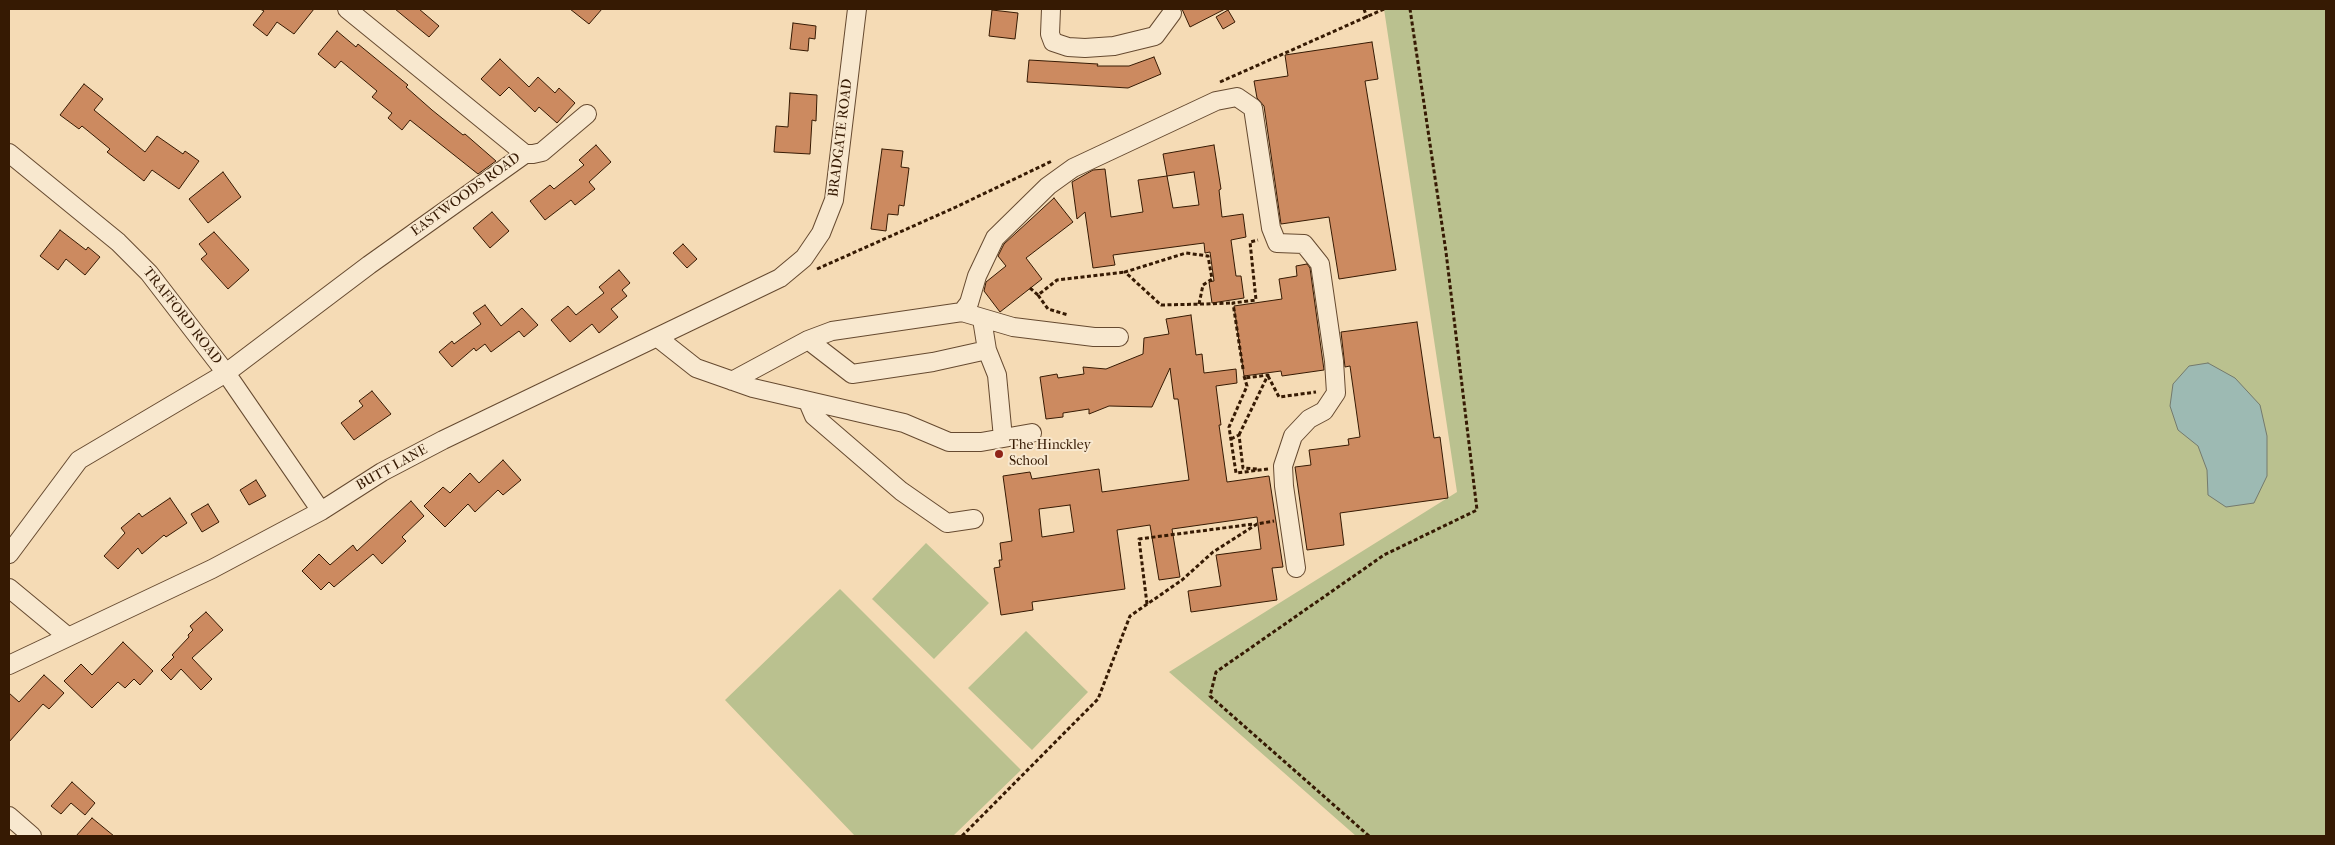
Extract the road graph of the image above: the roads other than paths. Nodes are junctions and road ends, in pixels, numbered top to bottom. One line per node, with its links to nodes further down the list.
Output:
1 (347, 9): 7 (street, EASTWOODS ROAD)
2 (857, 9): 8 (street, BRADGATE ROAD)
3 (1051, 9): 4 (street)
4 (1172, 13)
5 (587, 114): 7 (street)
6 (9, 153): 15 (street, TRAFFORD ROAD)
7 (525, 154): 15 (street, EASTWOODS ROAD)
8 (780, 278): 12 (street, BUTT LANE)
9 (962, 312): 10 (street); 13 (street); 23 (street)
10 (982, 319): 11 (street); 14 (street)
11 (1119, 336)
12 (658, 338): 16 (street); 20 (street, BUTT LANE)
13 (808, 340): 14 (street); 16 (street)
14 (987, 350): 19 (street)
15 (226, 374): 20 (street, TRAFFORD ROAD); 22 (street, EASTWOODS ROAD)
16 (732, 381): 17 (street)
17 (808, 402): 19 (street); 21 (street)
18 (1032, 433): 19 (street)
19 (1004, 438)
20 (321, 511): 25 (street, BUTT LANE)
21 (974, 519)
22 (9, 554)
23 (1296, 568)
24 (9, 588): 25 (street)
25 (67, 636): 26 (street, BUTT LANE)
26 (9, 665)
27 (9, 816): 28 (street)
28 (32, 836)

